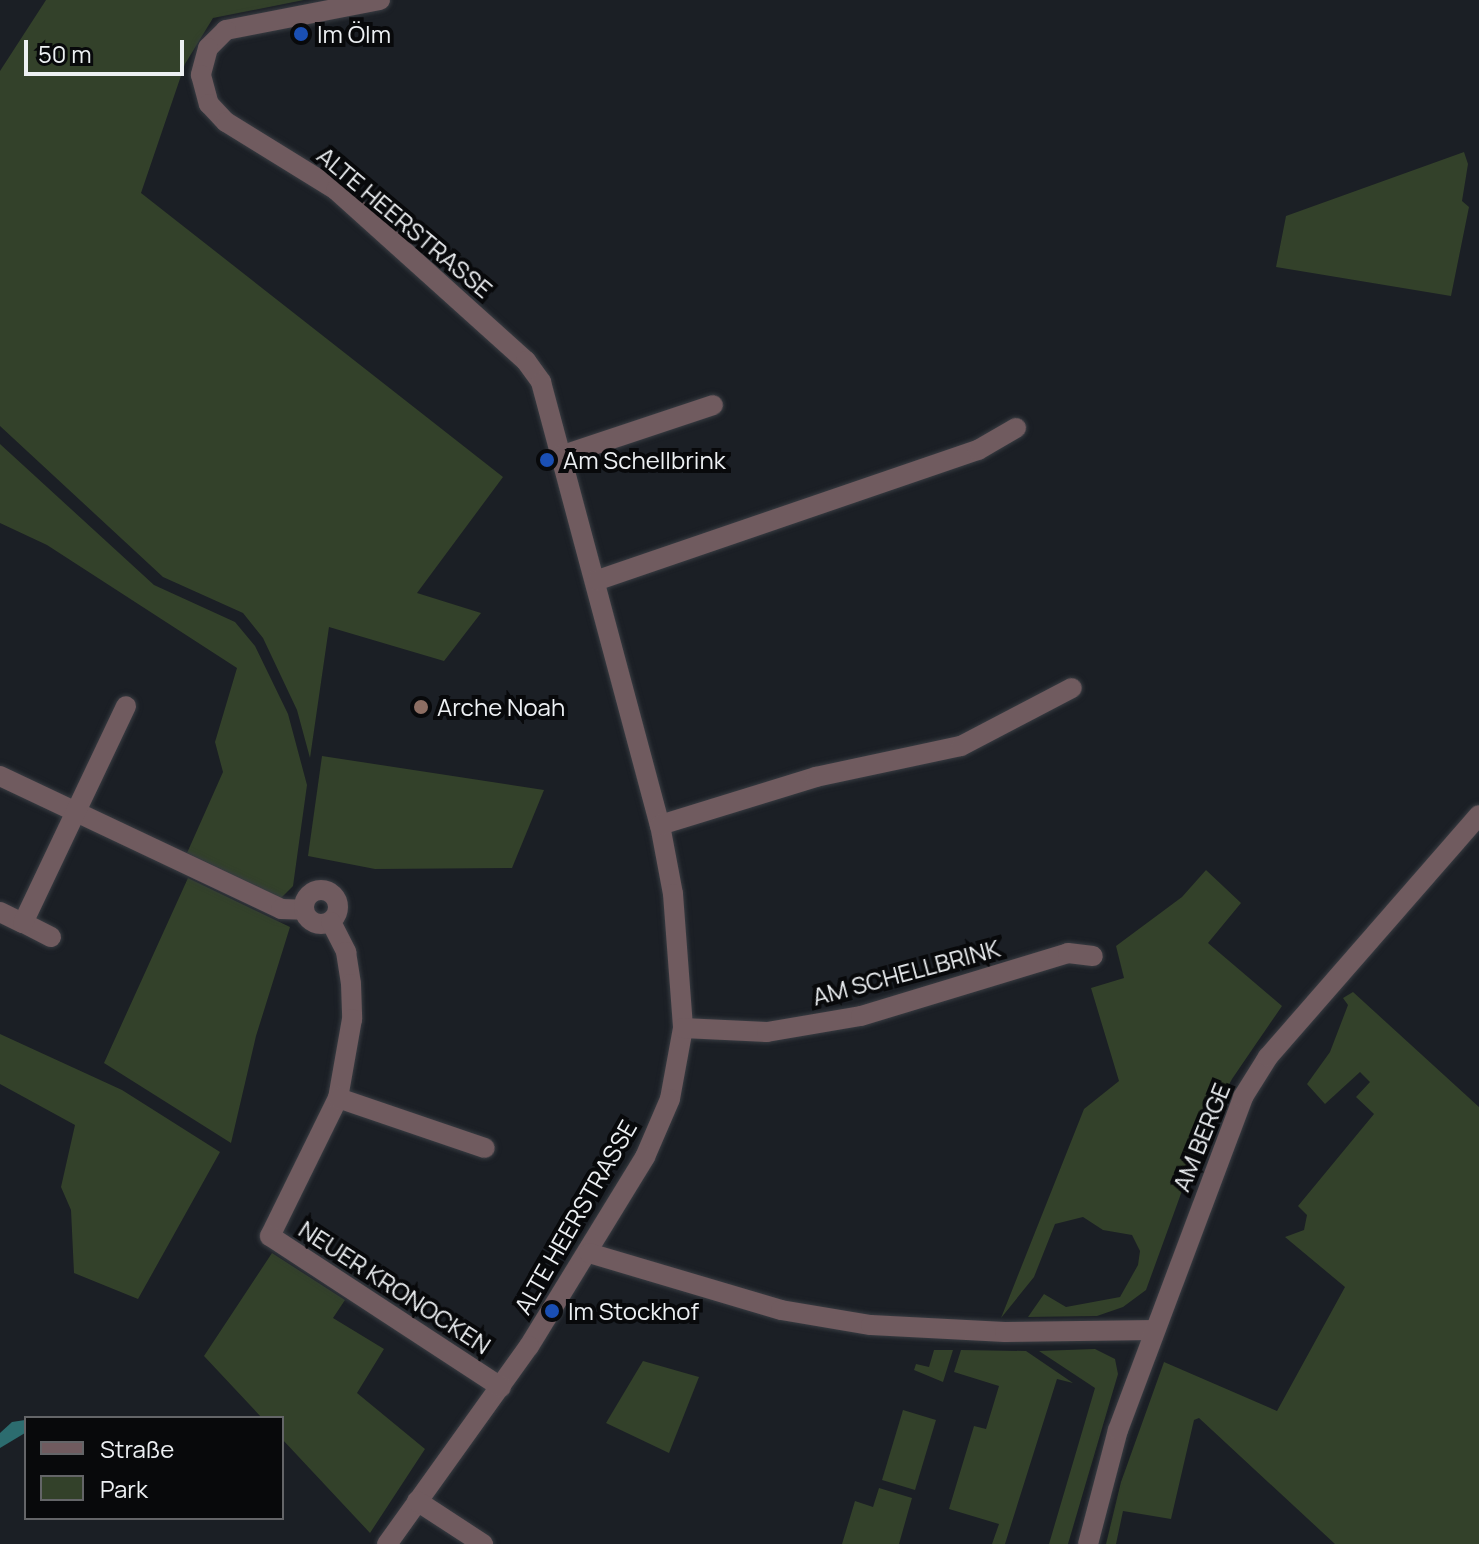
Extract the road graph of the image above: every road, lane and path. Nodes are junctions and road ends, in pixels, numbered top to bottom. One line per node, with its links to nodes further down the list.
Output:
1 (380, 0): 4 (street, ALTE HEERSTRASSE)
2 (713, 405): 4 (street)
3 (1016, 428): 5 (street)
4 (563, 455): 5 (street, ALTE HEERSTRASSE)
5 (598, 580): 11 (street, ALTE HEERSTRASSE)
6 (1072, 688): 11 (street)
7 (126, 706): 9 (street)
8 (0, 776): 9 (street)
9 (76, 810): 12 (street); 15 (street)
10 (1479, 815): 22 (street, AM BERGE)
11 (660, 825): 18 (street, ALTE HEERSTRASSE)
12 (304, 910): 14 (street); 14 (street, NEUER KRONOCKEN)
13 (0, 912): 15 (street)
14 (331, 922): 19 (street, NEUER KRONOCKEN)
15 (23, 923): 16 (street)
16 (51, 937)
17 (1093, 956): 18 (street, AM SCHELLBRINK)
18 (683, 1028): 21 (street, ALTE HEERSTRASSE)
19 (338, 1098): 20 (street); 23 (street, NEUER KRONOCKEN)
20 (485, 1148)
21 (589, 1253): 22 (street); 23 (street, ALTE HEERSTRASSE)
22 (1155, 1330): 27 (street, AM BERGE)
23 (501, 1387): 24 (street, ALTE HEERSTRASSE)
24 (417, 1501): 25 (street, ALTE HEERSTRASSE); 26 (street)
25 (387, 1544)
26 (483, 1544)
27 (1088, 1544)

